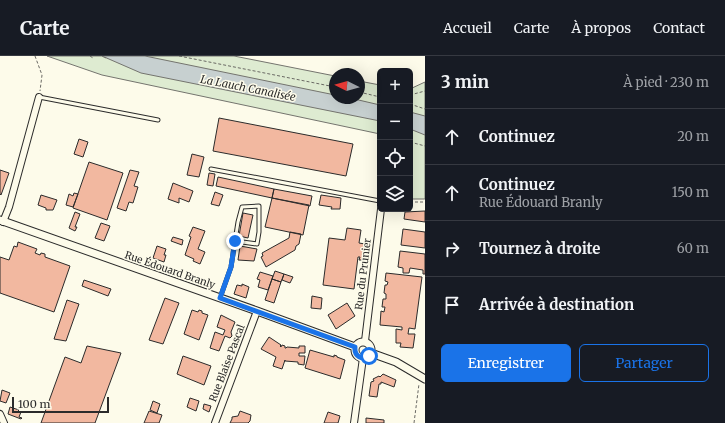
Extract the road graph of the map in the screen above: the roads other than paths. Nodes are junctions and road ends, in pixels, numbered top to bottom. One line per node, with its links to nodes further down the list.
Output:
1 (39, 97): 2 (lane); 6 (street)
2 (158, 120)
3 (211, 169): 4 (lane)
4 (377, 199)
5 (381, 212): 10 (street, Rue du Prunier)
6 (2, 221): 8 (street, Rue Édouard Branly)
7 (235, 241): 7 (lane); 8 (lane)
8 (220, 298): 9 (street, Rue Édouard Branly)
9 (257, 311): 11 (street, Rue Édouard Branly); 17 (street, Rue Blaise Pascal)
10 (365, 341): 11 (street); 12 (street)
11 (355, 347): 13 (street)
12 (371, 353): 13 (street); 14 (street)
13 (363, 358): 18 (street)
14 (423, 377)
15 (0, 414): 16 (street)
16 (4, 423)
17 (215, 423)
18 (354, 423)

